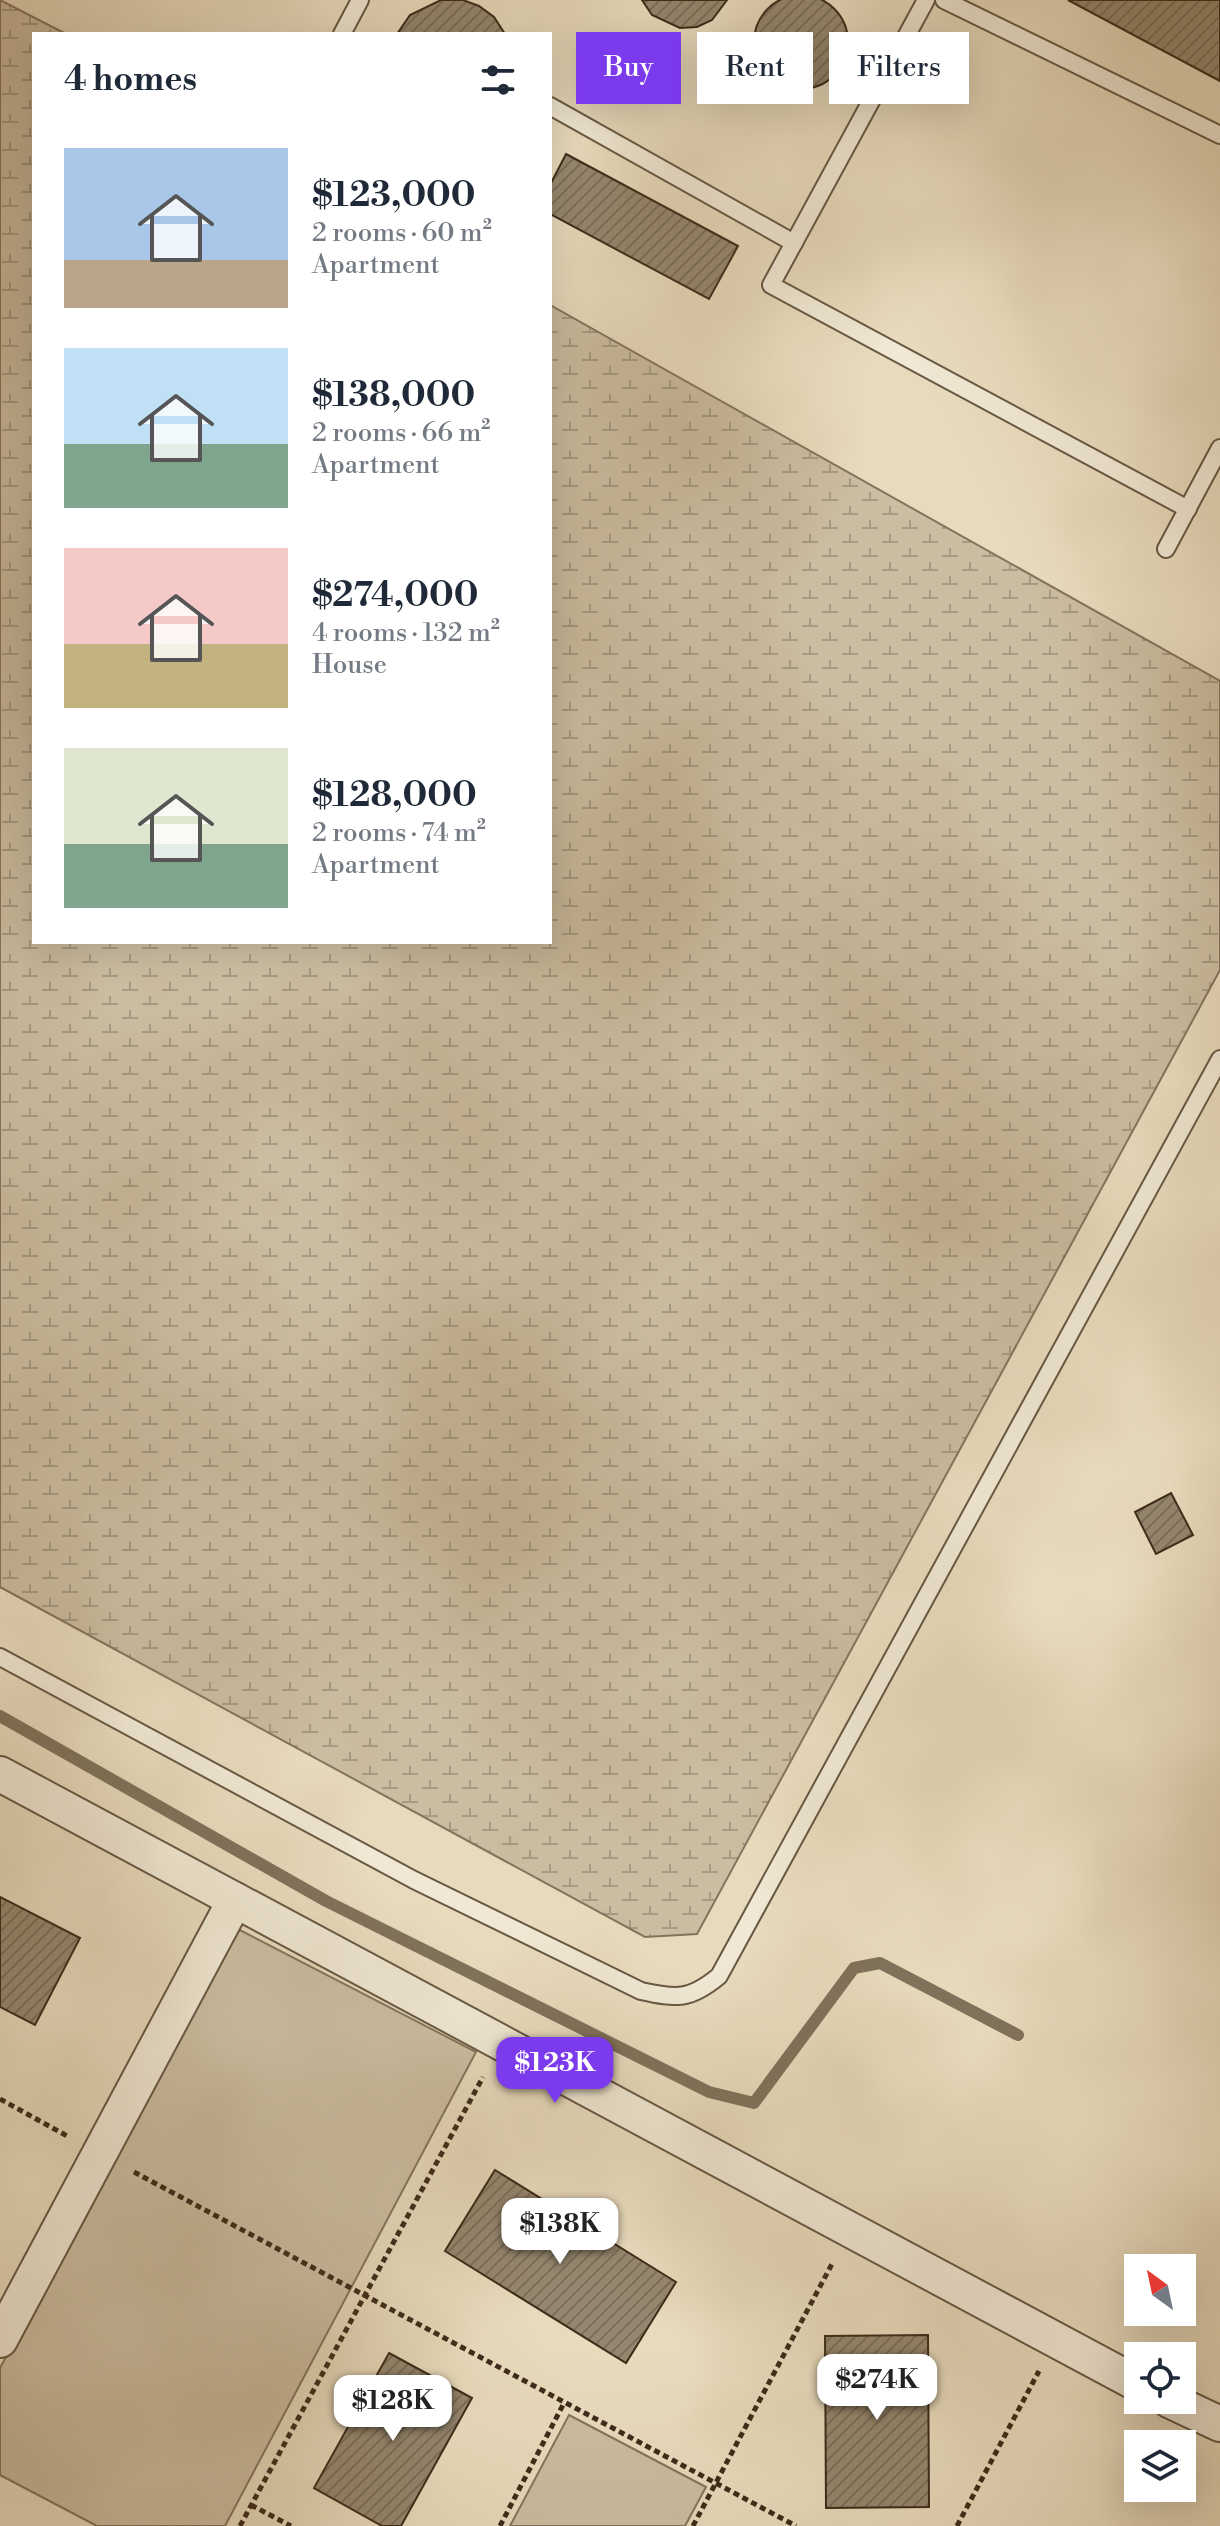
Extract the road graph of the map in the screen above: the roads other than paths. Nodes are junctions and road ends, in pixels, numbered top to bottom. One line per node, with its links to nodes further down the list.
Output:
1 (360, 0): 4 (lane)
2 (926, 0): 7 (lane)
3 (944, 0): 6 (lane)
4 (343, 32)
5 (552, 107): 7 (lane)
6 (1220, 135)
7 (794, 243): 9 (lane)
8 (1220, 448): 9 (lane)
9 (1188, 509): 10 (lane)
10 (1166, 549)
11 (1220, 1059): 12 (lane)
12 (0, 1657)
13 (0, 1774): 14 (street)
14 (235, 1900): 15 (street); 16 (street)
15 (0, 2340)
16 (1124, 2376)
17 (1196, 2413): 18 (street)
18 (1220, 2424)

